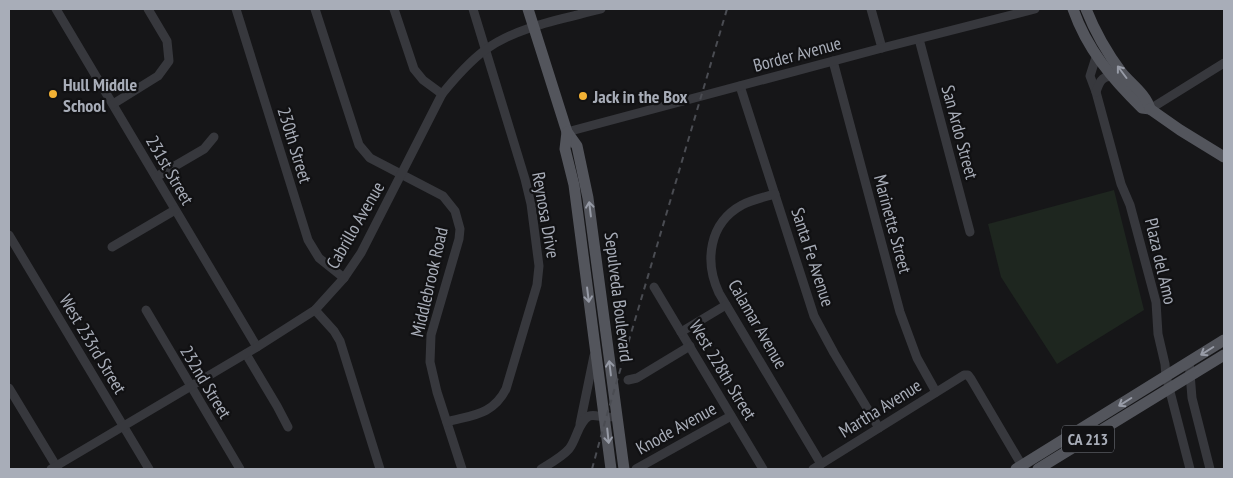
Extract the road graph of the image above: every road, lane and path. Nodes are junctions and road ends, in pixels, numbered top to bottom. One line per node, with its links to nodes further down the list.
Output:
1 (56, 9): 24 (street, 231st Street)
2 (148, 9): 24 (street)
3 (236, 9): 38 (street, 230th Street)
4 (315, 9): 29 (street, Middlebrook Road)
5 (394, 9): 23 (street)
6 (473, 9): 16 (street, Reynosa Drive)
7 (528, 9): 13 (main road, Sepulveda Boulevard)
8 (601, 9): 13 (street, Cabrillo Avenue)
9 (871, 9): 15 (street)
10 (1035, 9): 14 (street, Border Avenue)
11 (1073, 9): 17 (main road)
12 (1086, 9): 25 (main road, one-way to 12)
13 (534, 27): 16 (street, Cabrillo Avenue); 26 (main road, Sepulveda Boulevard)
14 (919, 39): 15 (street, Border Avenue); 33 (street, San Ardo Street)
15 (882, 48): 18 (street, Border Avenue)
16 (485, 50): 23 (street, Cabrillo Avenue); 60 (street, Reynosa Drive)
17 (1096, 57): 20 (main road); 22 (street, Plaza del Amo)
18 (833, 61): 21 (street, Border Avenue); 57 (street, Marinette Street)
19 (1224, 63): 25 (street)
20 (1111, 76): 22 (street); 25 (main road)
21 (740, 86): 26 (street, Border Avenue); 31 (street, Santa Fe Avenue)
22 (1096, 92): 51 (street, Plaza del Amo)
23 (442, 94): 29 (street, Cabrillo Avenue)
24 (113, 104): 30 (street, 231st Street)
25 (1150, 109): 28 (main road)
26 (567, 132): 35 (main road, Sepulveda Boulevard, one-way to 26); 37 (main road, Sepulveda Boulevard)
27 (214, 138): 30 (street)
28 (1224, 157)
29 (402, 174): 38 (street, Cabrillo Avenue); 60 (street, Middlebrook Road)
30 (156, 177): 32 (street, 231st Street)
31 (775, 194): 40 (street, Calamar Avenue); 63 (street, Santa Fe Avenue)
32 (175, 210): 36 (street); 46 (street, 231st Street)
33 (970, 232)
34 (9, 235): 61 (street, West 233rd Street)
35 (594, 246): 37 (main road); 59 (main road, Sepulveda Boulevard, one-way to 35)
36 (112, 247)
37 (582, 247): 47 (main road, Sepulveda Boulevard, one-way to 47)
38 (344, 278): 42 (street, Cabrillo Avenue)
39 (654, 288): 43 (street, West 228th Street)
40 (726, 305): 43 (street); 65 (street, Calamar Avenue)
41 (146, 310): 54 (street, 232nd Street)
42 (315, 310): 46 (street, Cabrillo Avenue); 71 (street)
43 (681, 332): 45 (street, West 228th Street)
44 (1224, 340): 50 (main road, CA 213, one-way to 50)
45 (690, 346): 53 (street); 58 (street, West 228th Street)
46 (257, 347): 48 (street, Cabrillo Avenue)
47 (595, 351): 59 (main road, Sepulveda Boulevard); 64 (street)
48 (246, 354): 54 (street, Cabrillo Avenue); 62 (street)
49 (1224, 355): 52 (main road, CA 213)
50 (1189, 362): 51 (main road, CA 213); 52 (street)
51 (1166, 376): 56 (street, Plaza del Amo); 66 (main road, CA 213, one-way to 66)
52 (1191, 376): 56 (main road, CA 213); 80 (street)
53 (628, 380)
54 (190, 387): 61 (street, Cabrillo Avenue); 70 (street, 232nd Street)
55 (9, 388): 67 (street)
56 (1170, 389): 66 (main road, CA 213); 79 (street, Plaza del Amo)
57 (936, 392): 63 (street, Martha Avenue); 68 (street, Martha Avenue)
58 (731, 416): 76 (street, Knode Avenue); 77 (street, West 228th Street)
59 (611, 417): 64 (street); 74 (main road, Sepulveda Boulevard, one-way to 74); 75 (main road, Sepulveda Boulevard)
60 (447, 422): 72 (street, Middlebrook Road)
61 (123, 426): 67 (street, Cabrillo Avenue); 69 (street, West 233rd Street)
62 (288, 427)
63 (879, 428): 65 (street, Martha Avenue)
64 (578, 431): 73 (street)
65 (821, 464): 78 (street, Martha Avenue)
66 (1043, 464): 68 (main road, CA 213)
67 (55, 468)
68 (1021, 468)
69 (149, 469)
70 (240, 469)
71 (380, 469)
72 (462, 469)
73 (541, 469)
74 (611, 469)
75 (624, 469)
76 (636, 469)
77 (763, 469)
78 (812, 469)
79 (1190, 469)
80 (1210, 469)

